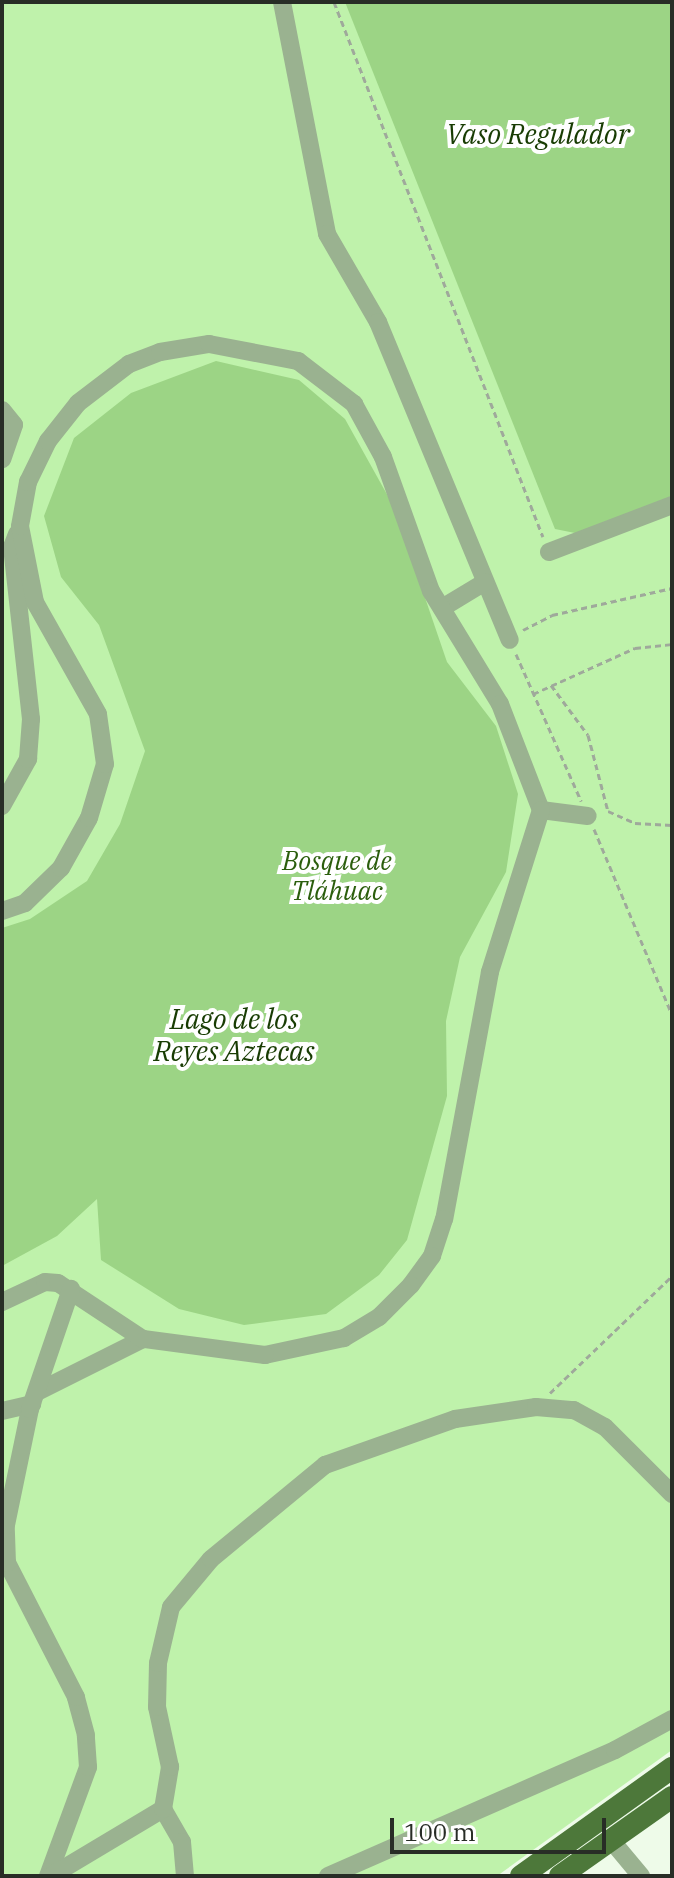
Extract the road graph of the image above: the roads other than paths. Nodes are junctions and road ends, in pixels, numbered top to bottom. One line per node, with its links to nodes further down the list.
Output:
1 (282, 2): 8 (street)
2 (2, 410): 3 (street)
3 (2, 459)
4 (672, 505): 7 (street)
5 (20, 526): 6 (street); 9 (street); 14 (street)
6 (7, 540): 11 (street)
7 (549, 552)
8 (485, 582): 9 (street); 10 (street)
9 (442, 608): 12 (street)
10 (510, 640)
11 (2, 806)
12 (541, 810): 13 (street); 17 (street)
13 (588, 816)
14 (2, 911)
15 (71, 1289): 16 (street); 17 (street); 18 (street)
16 (2, 1302)
17 (143, 1339): 18 (street)
18 (34, 1398): 19 (street); 21 (street)
19 (2, 1411)
20 (672, 1494): 25 (street)
21 (4, 1527): 27 (street)
22 (672, 1719): 29 (street)
23 (672, 1768): 30 (main road)
24 (672, 1797): 26 (main road)
25 (163, 1809): 27 (street); 28 (street)
26 (611, 1840): 31 (main road); 32 (street)
27 (50, 1876)
28 (185, 1876)
29 (328, 1876)
30 (521, 1876)
31 (560, 1876)
32 (641, 1876)

